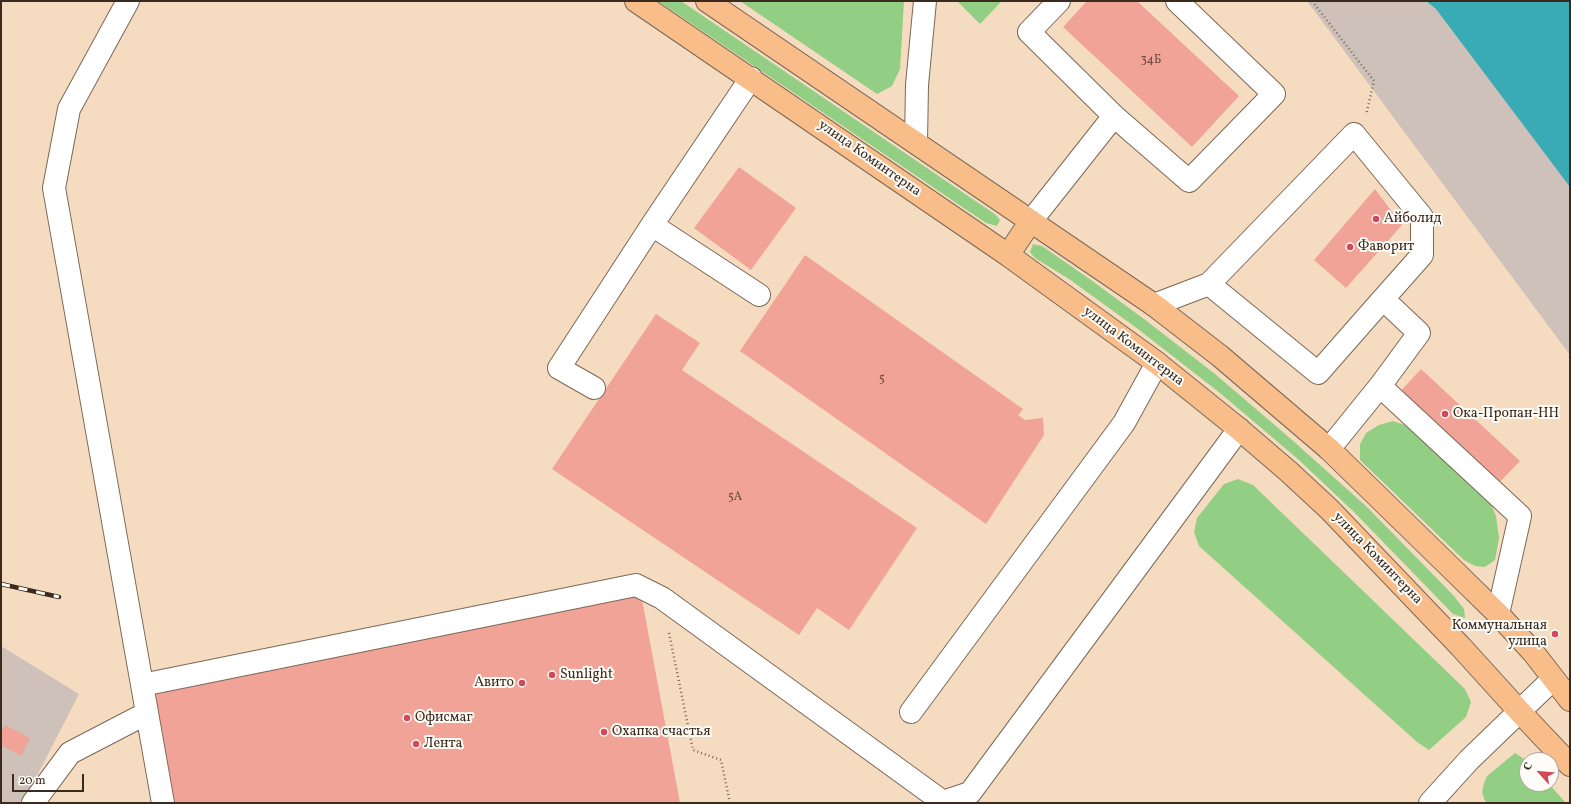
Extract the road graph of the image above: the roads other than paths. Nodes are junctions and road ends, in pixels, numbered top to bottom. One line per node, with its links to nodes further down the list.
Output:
1 (128, 1): 24 (lane)
2 (636, 1): 7 (main road, улица Коминтерна)
3 (707, 1): 9 (main road)
4 (925, 1): 9 (lane)
5 (1059, 1): 8 (lane)
6 (1177, 1): 8 (lane)
7 (751, 78): 11 (lane); 12 (main road, улица Коминтерна)
8 (1114, 116): 10 (lane)
9 (916, 142): 10 (main road)
10 (1031, 221): 12 (main road); 16 (main road)
11 (652, 225): 14 (lane); 19 (lane)
12 (1008, 255): 17 (main road, улица Коминтерна)
13 (1209, 284): 15 (lane); 15 (lane); 16 (lane)
14 (759, 295)
15 (1383, 299): 18 (lane)
16 (1154, 305): 21 (main road)
17 (1157, 363): 20 (main road, улица Коминтерна); 26 (lane)
18 (1380, 386): 21 (lane); 22 (lane)
19 (594, 388)
20 (1240, 429): 24 (lane); 27 (main road, улица Коминтерна)
21 (1329, 449): 22 (main road)
22 (1498, 614): 23 (main road)
23 (1553, 679): 25 (main road); 27 (lane)
24 (142, 685): 28 (lane)
25 (1570, 700)
26 (910, 712)
27 (1520, 712): 29 (main road, улица Коминтерна); 32 (lane)
28 (147, 713): 30 (lane); 31 (lane)
29 (1570, 764)
30 (33, 803)
31 (163, 803)
32 (1430, 803)

